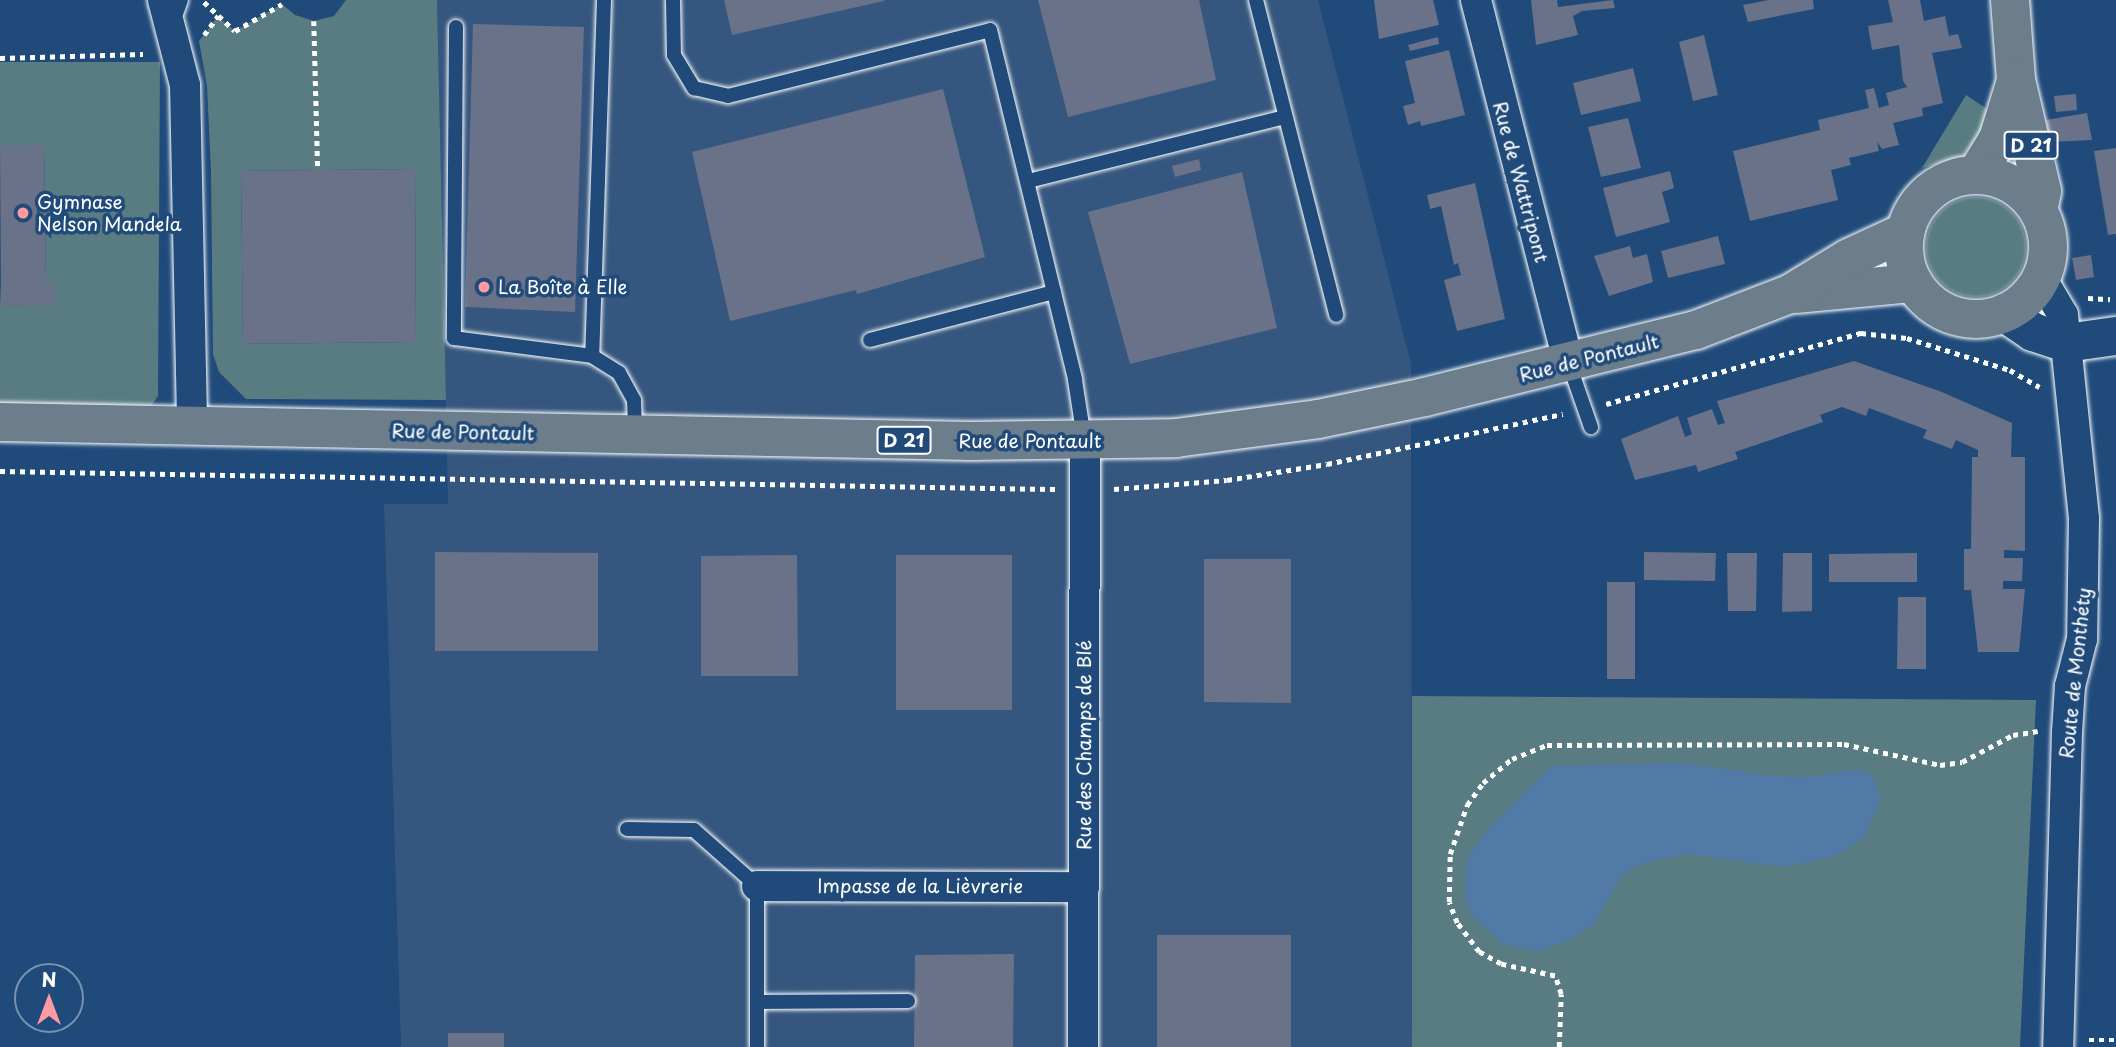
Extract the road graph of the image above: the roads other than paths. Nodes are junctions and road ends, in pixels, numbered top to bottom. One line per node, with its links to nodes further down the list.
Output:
1 (604, 0): 23 (lane)
2 (673, 0): 11 (lane)
3 (1256, 0): 9 (lane)
4 (1476, 0): 24 (street, Rue de Wattripont)
5 (2010, 0): 8 (main road, D 21)
6 (172, 8): 26 (street)
7 (456, 27): 23 (lane)
8 (2015, 64): 10 (main road, D 21); 12 (main road, D 21)
9 (1285, 117): 11 (lane); 19 (lane)
10 (1976, 175): 12 (main road); 13 (main road)
11 (1028, 181): 16 (lane)
12 (2038, 211): 14 (main road)
13 (1905, 232): 15 (main road); 17 (main road, Rue de Pontault / D 21)
14 (2041, 278): 18 (main road); 22 (street, Route de Monthéty)
15 (1913, 283): 17 (main road, Rue de Pontault / D 21); 18 (main road)
16 (1054, 292): 21 (lane); 29 (lane)
17 (1790, 294): 24 (main road, Rue de Pontault / D 21)
18 (2005, 313): 22 (main road)
19 (1336, 315)
20 (2116, 336): 22 (main road)
21 (870, 340)
22 (2066, 343): 37 (street, Route de Monthéty)
23 (592, 356): 28 (lane)
24 (1569, 364): 27 (lane); 29 (main road, Rue de Pontault / D 21)
25 (0, 422): 26 (main road, Rue de Pontault / D 21)
26 (192, 427): 28 (main road, Rue de Pontault / D 21)
27 (1591, 427)
28 (635, 436): 29 (main road, Rue de Pontault / D 21)
29 (1085, 442): 32 (street, Rue des Champs de Blé)
30 (627, 829): 31 (lane)
31 (757, 886): 32 (street, Impasse de la Lièvrerie); 34 (lane)
32 (1084, 887): 36 (street, Rue des Champs de Blé)
33 (908, 1001): 34 (lane)
34 (757, 1002): 35 (lane)
35 (757, 1047)
36 (1083, 1047)
37 (2057, 1047)

